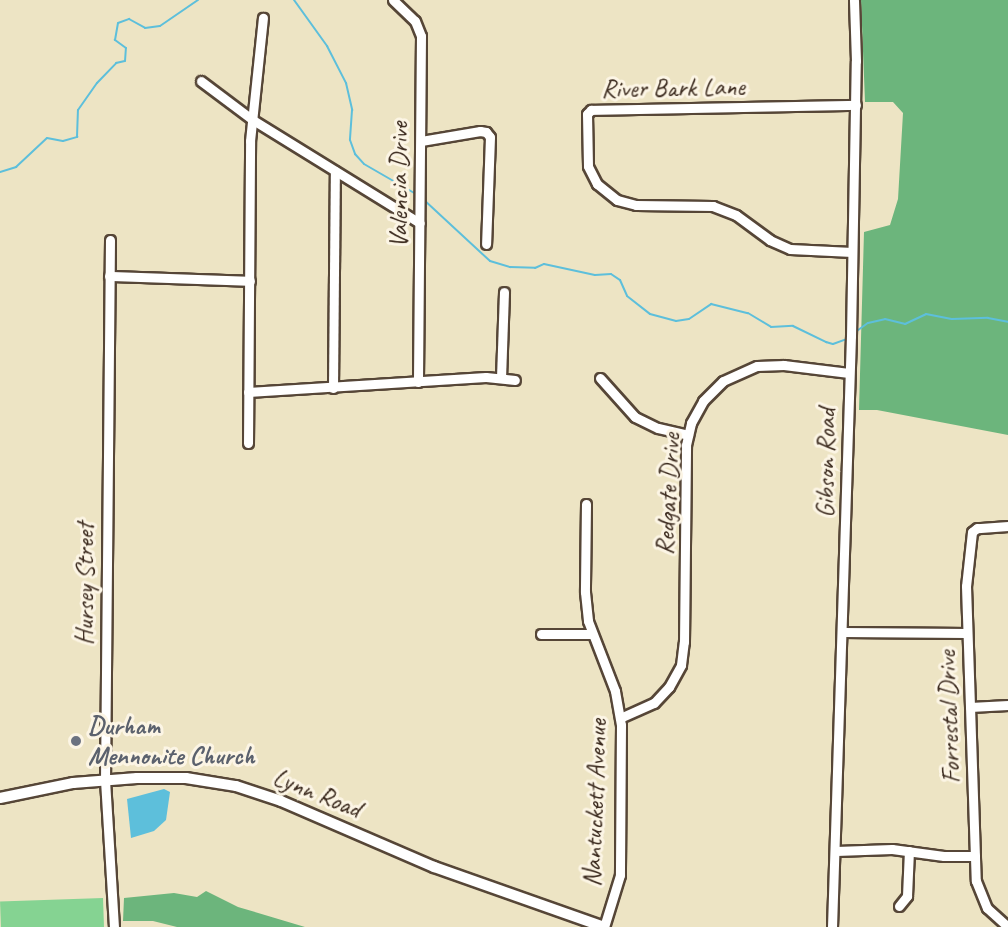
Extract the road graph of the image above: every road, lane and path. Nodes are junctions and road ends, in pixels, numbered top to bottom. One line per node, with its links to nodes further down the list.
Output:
1 (393, 0): 7 (street, Valencia Drive)
2 (854, 0): 5 (street, Gibson Road)
3 (263, 18): 6 (street)
4 (201, 81): 6 (street)
5 (856, 105): 12 (street, Gibson Road); 12 (street, River Bark Lane)
6 (253, 120): 8 (street); 14 (street)
7 (421, 141): 9 (street, Valencia Drive); 11 (street)
8 (335, 171): 9 (street); 21 (street)
9 (420, 223): 20 (street, Valencia Drive)
10 (110, 240): 13 (street, Hursey Street)
11 (486, 244)
12 (852, 252): 16 (street, Gibson Road)
13 (109, 276): 14 (street); 34 (street, Hursey Street)
14 (250, 281): 22 (street)
15 (504, 292): 17 (street)
16 (849, 373): 23 (street, Redgate Drive); 27 (street, Gibson Road)
17 (501, 378): 19 (street); 20 (street)
18 (600, 378): 23 (street)
19 (515, 380)
20 (418, 382): 21 (street)
21 (333, 388): 22 (street)
22 (248, 392): 24 (street)
23 (688, 435): 33 (street, Redgate Drive)
24 (248, 443)
25 (586, 504): 30 (street, Nantuckett Avenue)
26 (1008, 526): 28 (street, Forrestal Drive)
27 (843, 633): 28 (street); 36 (street, Gibson Road)
28 (967, 633): 32 (street, Forrestal Drive)
29 (542, 634): 30 (street)
30 (591, 634): 33 (street, Nantuckett Avenue)
31 (1008, 705): 32 (street)
32 (970, 707): 38 (street, Forrestal Drive)
33 (620, 718): 41 (street, Nantuckett Avenue)
34 (105, 780): 35 (street, Lynn Road); 40 (street, Hursey Street); 41 (street, Lynn Road)
35 (0, 798)
36 (836, 851): 37 (street); 42 (street, Gibson Road)
37 (909, 851): 38 (street); 39 (street)
38 (975, 856): 43 (street, Forrestal Drive)
39 (899, 906)
40 (114, 927)
41 (604, 927)
42 (832, 927)
43 (1008, 927)

